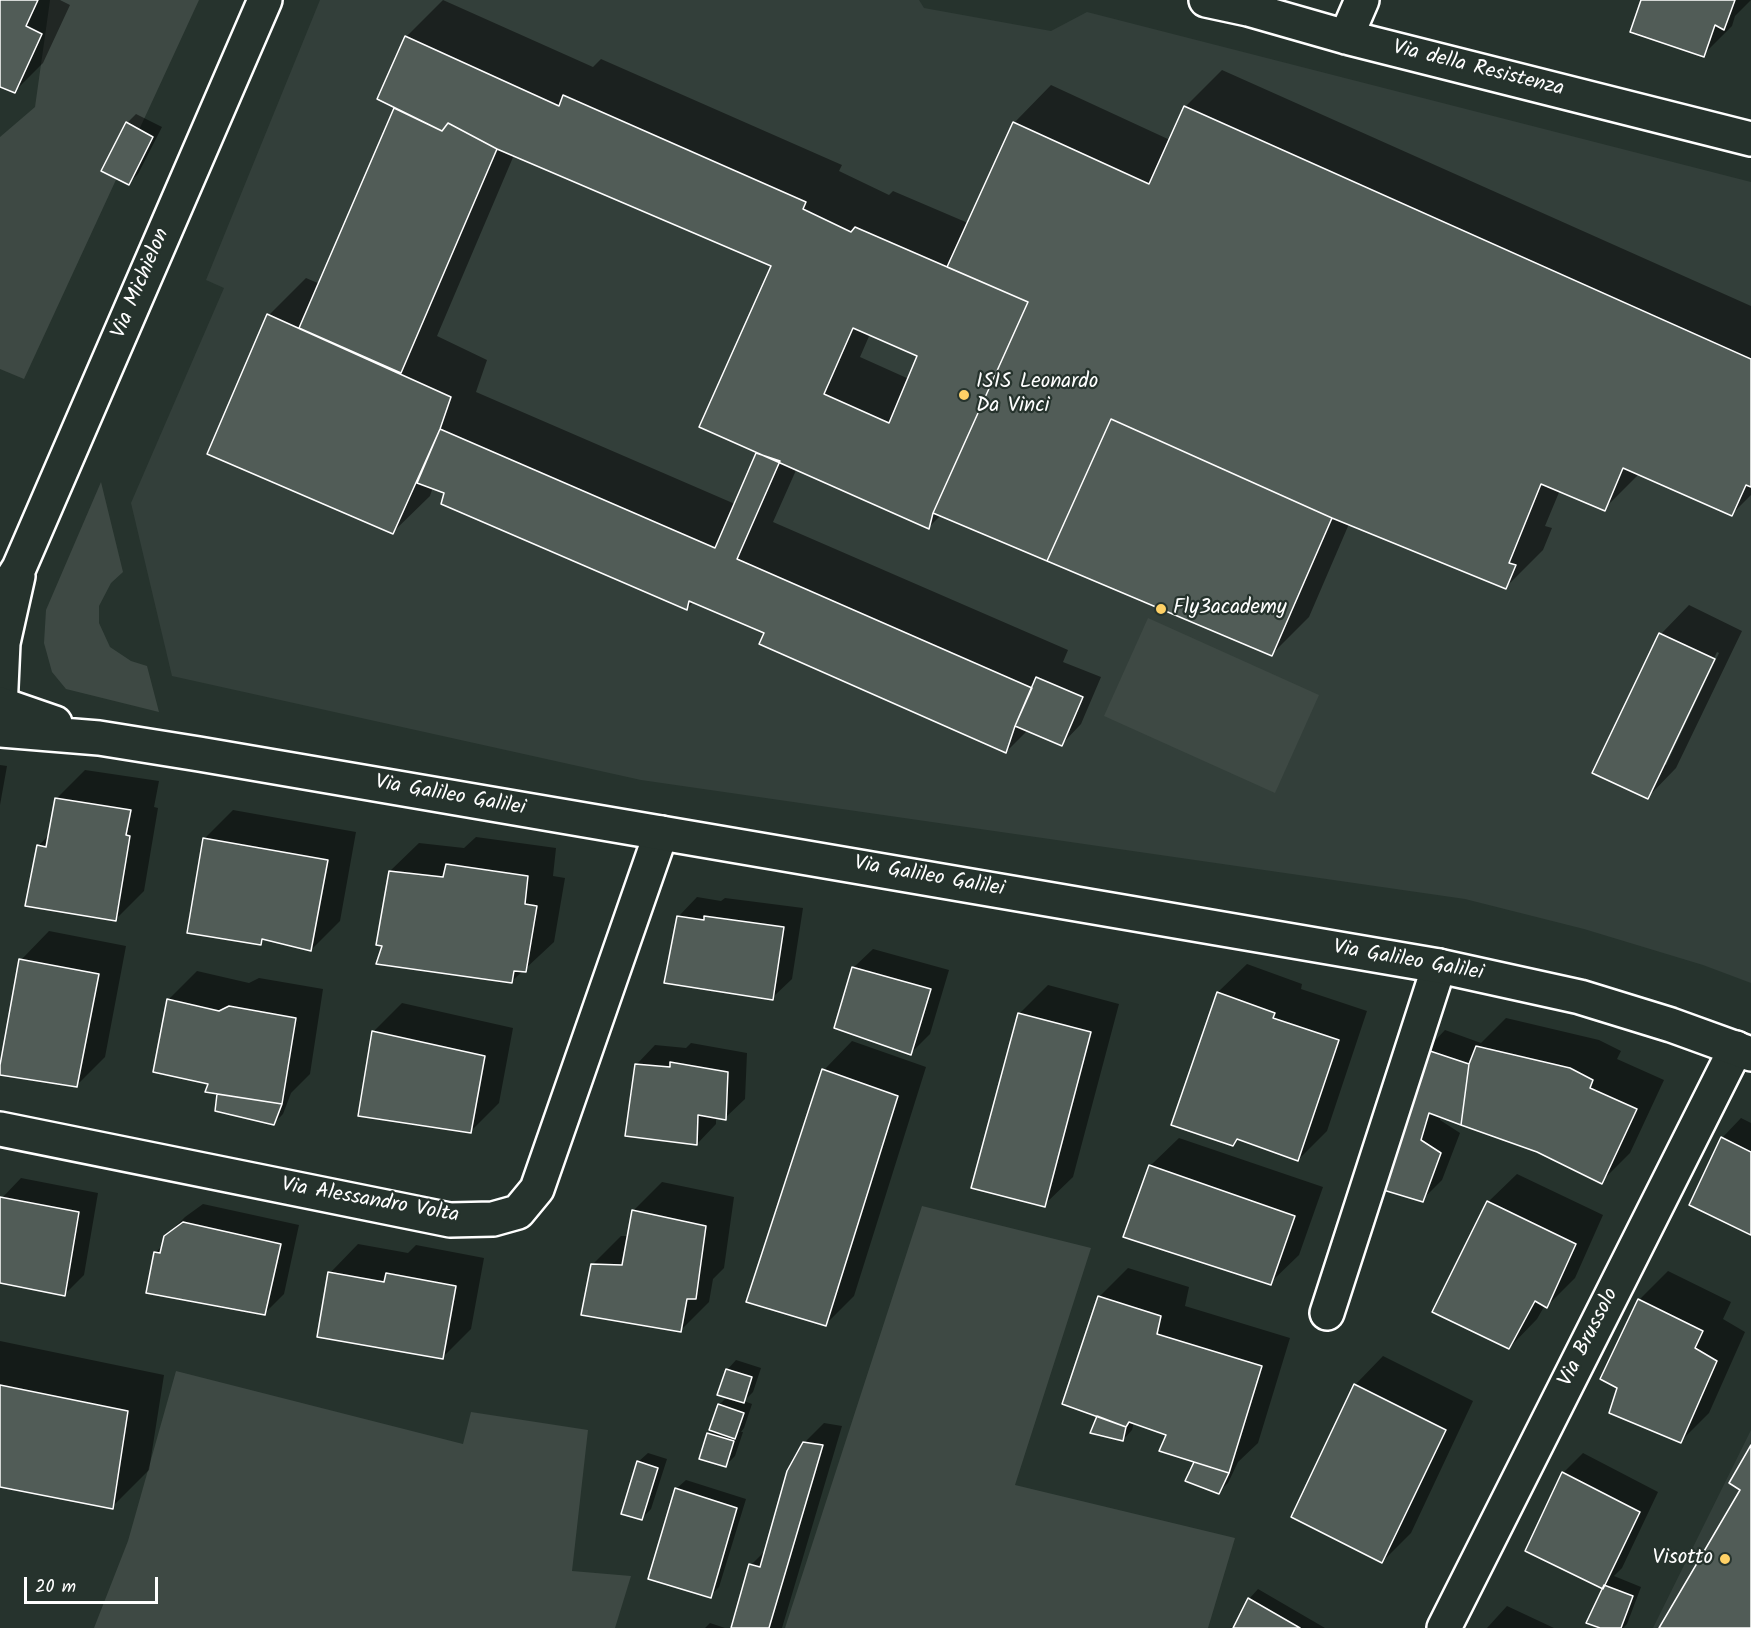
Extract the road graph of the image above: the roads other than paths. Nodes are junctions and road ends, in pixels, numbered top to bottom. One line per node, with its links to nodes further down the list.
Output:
1 (265, 0): 6 (street, Via Michielon)
2 (1206, 0): 4 (street, Via della Resistenza)
3 (1362, 0): 4 (street)
4 (1346, 37): 5 (street, Via della Resistenza)
5 (1751, 139)
6 (20, 568): 7 (street, Via Michielon); 8 (street, Via Michielon)
7 (0, 598)
8 (0, 712): 9 (street, Via Galileo Galilei)
9 (661, 833): 10 (street, Via Galileo Galilei); 12 (street, Via Alessandro Volta)
10 (1439, 966): 11 (street, Via Galileo Galilei); 13 (street)
11 (1743, 1051): 14 (street, Via Brussolo)
12 (0, 1129)
13 (1327, 1313)
14 (1444, 1628)

